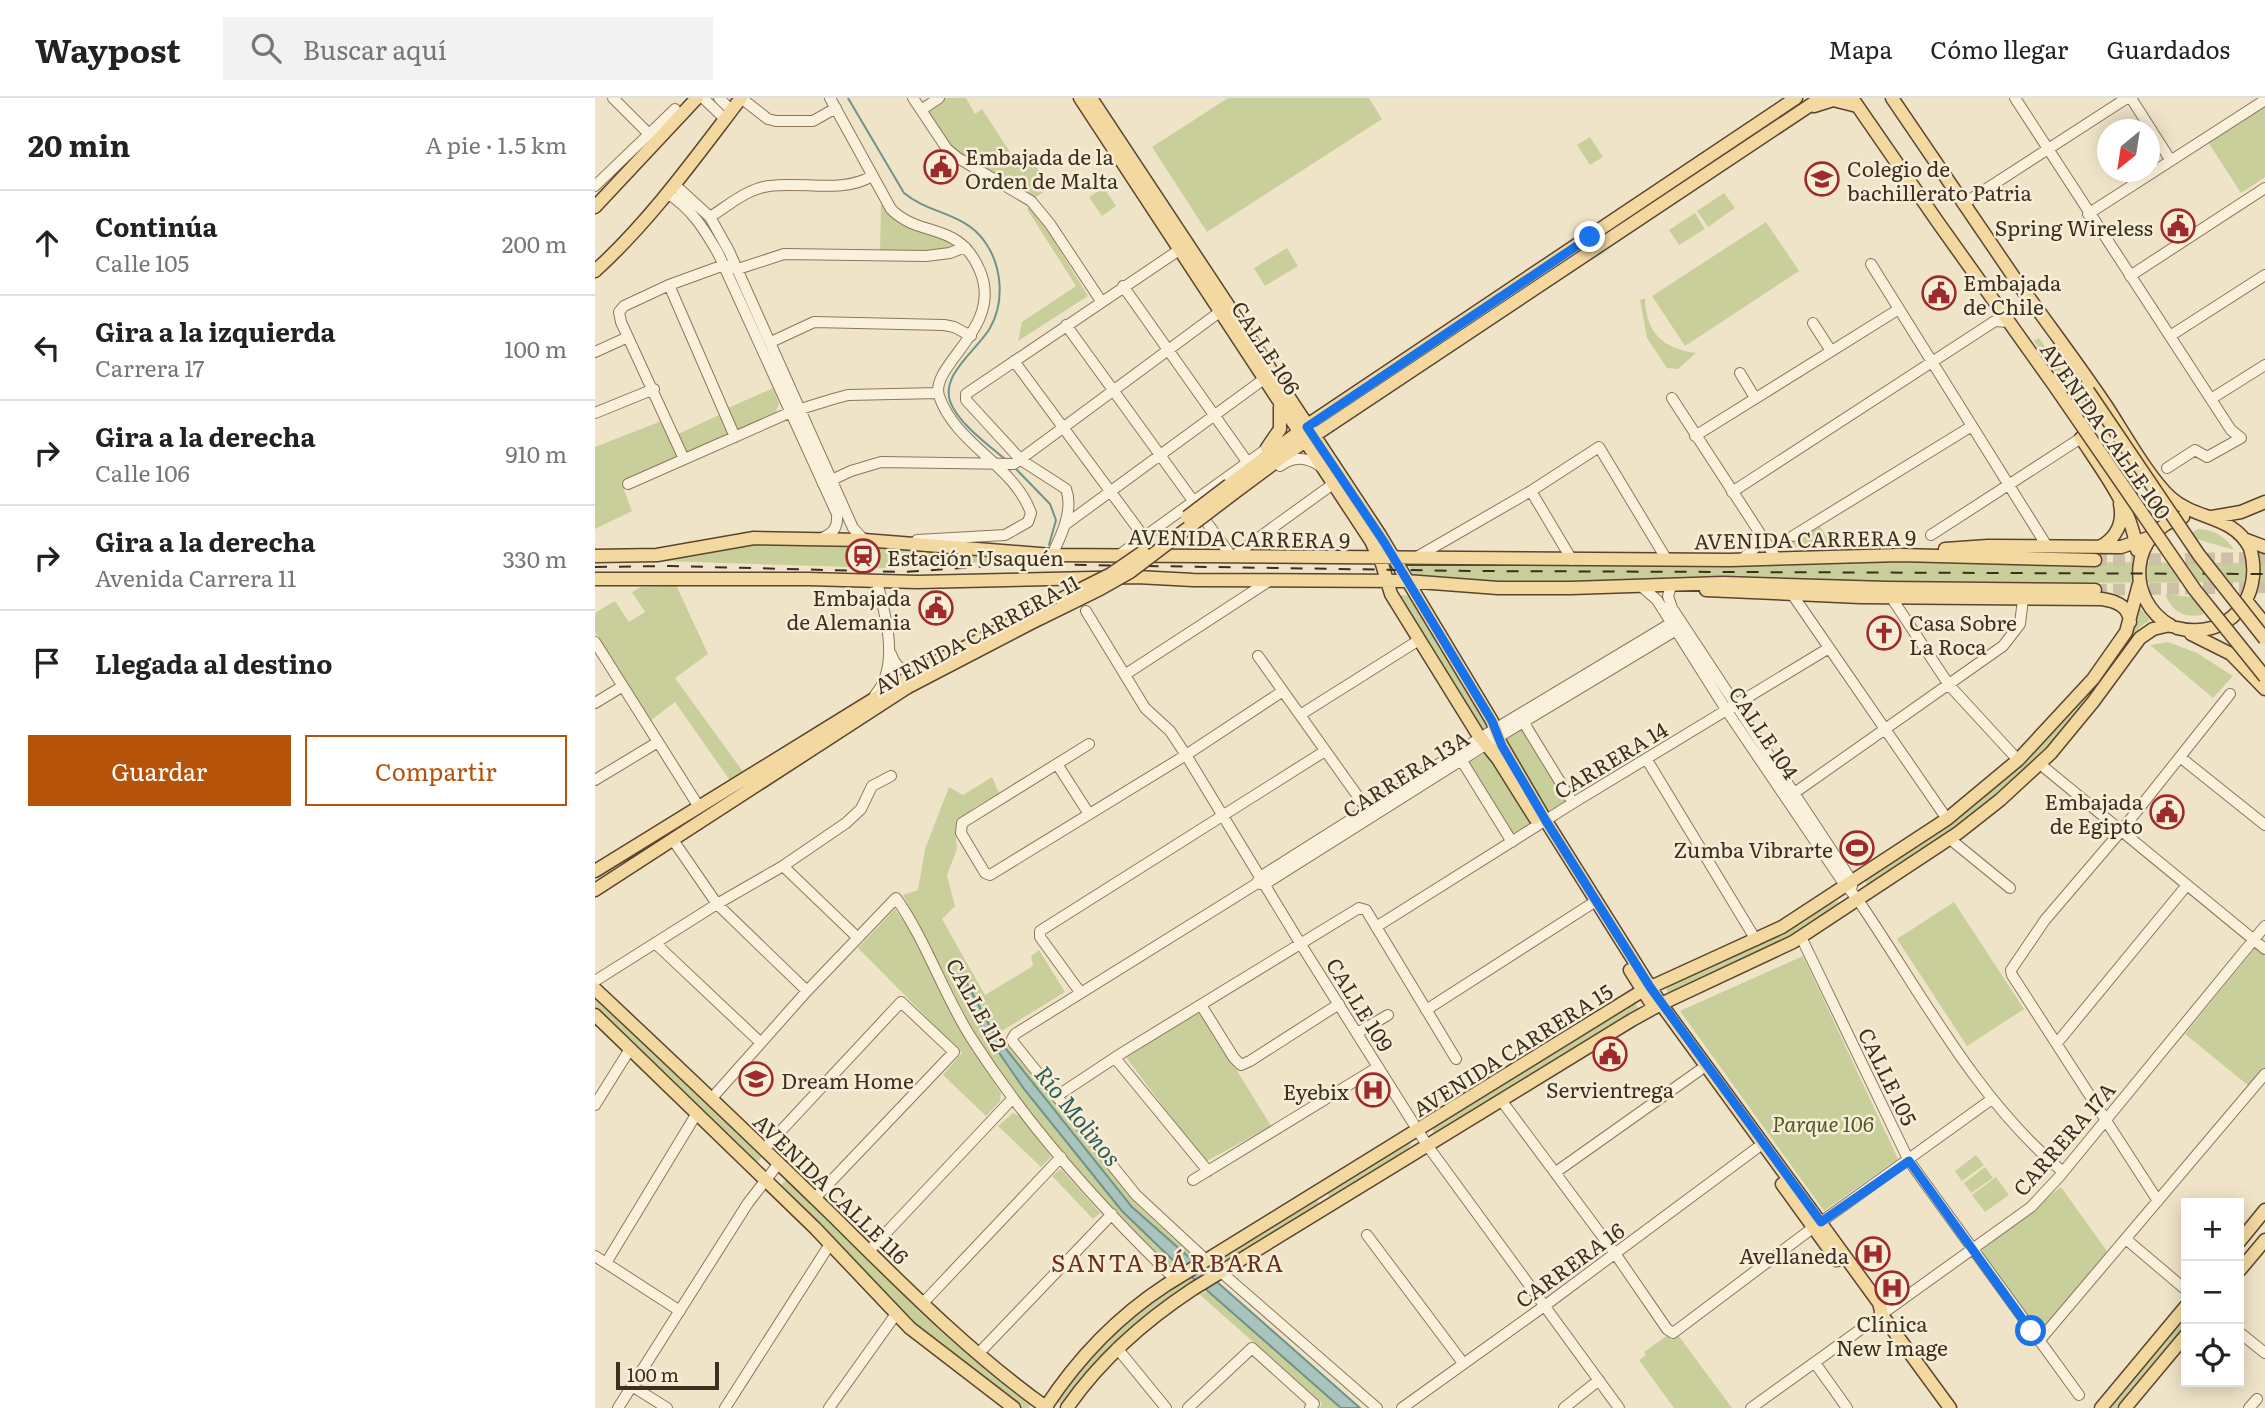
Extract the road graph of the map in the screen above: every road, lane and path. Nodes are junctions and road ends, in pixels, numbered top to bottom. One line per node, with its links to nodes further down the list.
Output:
1 (613, 98): 23 (street)
2 (697, 98): 31 (main road)
3 (703, 98): 22 (street)
4 (719, 98): 22 (street)
5 (741, 98): 18 (street); 22 (main road)
6 (830, 98): 18 (street)
7 (913, 98): 20 (street)
8 (939, 98): 20 (street)
9 (1080, 98): 35 (main road, CALLE 106)
10 (1091, 98): 35 (main road, CALLE 106)
11 (1796, 98): 74 (main road, AVENIDA CARRERA 11)
12 (1821, 98): 21 (main road, AVENIDA CARRERA 11)
13 (1892, 98): 30 (main road, AVENIDA CALLE 100)
14 (2015, 98): 24 (street)
15 (2129, 98): 24 (street); 25 (street)
16 (2265, 100): 25 (street)
17 (1854, 102): 21 (main road); 48 (main road, AVENIDA CALLE 100)
18 (836, 108): 26 (street)
19 (675, 109): 23 (street)
20 (921, 110): 45 (street)
21 (1804, 110): 74 (main road, AVENIDA CARRERA 11)
22 (728, 115): 29 (main road)
23 (649, 134): 27 (street)
24 (2047, 149): 30 (street); 32 (street)
25 (2171, 161): 32 (street)
26 (873, 176): 33 (street); 34 (street)
27 (595, 186)
28 (2265, 188): 41 (street)
29 (671, 189): 33 (street); 37 (street); 39 (main road)
30 (1963, 204): 43 (main road, AVENIDA CALLE 100)
31 (595, 207)
32 (2088, 214): 41 (street)
33 (711, 217): 38 (street)
34 (965, 247): 38 (street); 51 (street)
35 (1184, 247): 44 (street); 46 (main road, CALLE 106)
36 (1871, 264): 47 (street)
37 (724, 265): 38 (street); 42 (street); 70 (street)
38 (738, 270): 54 (street)
39 (595, 271)
40 (2265, 275): 52 (street)
41 (2130, 276): 52 (street)
42 (669, 285): 53 (street); 79 (street)
43 (2020, 285): 103 (main road); 153 (main road, AVENIDA CALLE 100, bridge)
44 (1123, 286): 45 (street); 55 (street)
45 (1101, 301): 50 (street)
46 (1224, 308): 55 (street); 62 (main road, CALLE 106); 71 (main road, CALLE 106)
47 (1899, 309): 56 (street); 59 (street)
48 (2002, 320): 59 (street); 161 (main road, AVENIDA CALLE 100, bridge)
49 (1813, 323): 56 (street)
50 (1066, 325): 58 (street); 64 (street)
51 (971, 335): 54 (street); 65 (street)
52 (2170, 336): 68 (street)
53 (628, 337): 57 (street); 63 (street)
54 (771, 342): 70 (street)
55 (1168, 351): 64 (street); 73 (street)
56 (1831, 351): 67 (street)
57 (595, 352)
58 (1014, 361): 76 (street); 88 (street)
59 (1932, 362): 75 (street); 99 (street)
60 (2265, 365): 68 (street)
61 (1739, 373): 67 (street)
62 (1264, 379): 69 (main road, CALLE 106); 73 (street)
63 (654, 389): 72 (street); 85 (street)
64 (1114, 390): 76 (street); 83 (street)
65 (938, 393): 70 (street); 81 (street)
66 (1672, 398): 78 (street)
67 (1755, 398): 78 (street)
68 (2211, 399): 91 (street)
69 (1279, 402): 77 (main road, CALLE 106); 82 (main road)
70 (796, 411): 79 (street); 92 (street)
71 (1297, 411): 74 (main road); 77 (main road, CALLE 106)
72 (595, 413)
73 (1213, 415): 83 (street); 89 (street)
74 (1329, 419): 77 (main road, AVENIDA CARRERA 11); 86 (main road)
75 (1972, 426): 95 (street); 109 (street)
76 (1063, 427): 88 (street); 97 (street)
77 (1306, 434): 82 (street); 84 (main road, AVENIDA CARRERA 11); 86 (main road, CALLE 106); 96 (main road, AVENIDA CARRERA 11)
78 (1695, 436): 99 (street)
79 (735, 437): 85 (street)
80 (2081, 438): 95 (street); 100 (main road)
81 (970, 442): 87 (street); 90 (street)
82 (1268, 448): 89 (street)
83 (1160, 454): 97 (street); 101 (street)
84 (1285, 455): 86 (main road); 96 (main road, AVENIDA CARRERA 11)
85 (684, 459): 93 (street)
86 (1320, 460): 94 (main road, CALLE 106); 104 (street); 124 (main road, CALLE 106)
87 (963, 462): 90 (street); 92 (street)
88 (1017, 462): 90 (street); 105 (street)
89 (1248, 463): 101 (street)
90 (998, 464): 114 (street)
91 (2167, 468)
92 (828, 482): 111 (street); 113 (street)
93 (628, 484)
94 (1333, 484): 123 (street); 124 (main road, CALLE 106)
95 (2009, 485): 106 (street); 115 (street)
96 (1231, 489): 159 (main road, AVENIDA CARRERA 11, bridge); 172 (main road, AVENIDA CARRERA 11, bridge)
97 (1109, 490): 105 (street); 108 (street)
98 (1531, 491): 125 (street); 127 (street); 128 (street)
99 (1732, 492): 107 (street)
100 (2119, 497): 116 (main road); 118 (main road)
101 (1194, 502): 108 (street)
102 (2265, 502): 103 (main road)
103 (2208, 516): 110 (main road); 112 (main road)
104 (1205, 520): 122 (street); 123 (street)
105 (1066, 524): 119 (street)
106 (1931, 535)
107 (1759, 536): 126 (street); 129 (street)
108 (1145, 537): 120 (street)
109 (1793, 537)
110 (2151, 537): 116 (main road, AVENIDA CARRERA 9); 130 (main road)
111 (820, 539): 113 (main road, AVENIDA CARRERA 9); 121 (main road, AVENIDA CARRERA 9)
112 (2244, 539): 117 (main road); 147 (main road)
113 (864, 540): 114 (main road, AVENIDA CARRERA 9)
114 (895, 543): 119 (main road, AVENIDA CARRERA 9)
115 (2045, 543)
116 (2136, 543): 118 (main road, AVENIDA CARRERA 9); 130 (main road)
117 (2265, 547)
118 (2097, 553): 126 (main road, AVENIDA CARRERA 9)
119 (1052, 555): 120 (main road, AVENIDA CARRERA 9)
120 (1119, 555): 122 (main road, AVENIDA CARRERA 9)
121 (595, 556)
122 (1156, 556): 123 (main road, AVENIDA CARRERA 9)
123 (1232, 557): 124 (main road, AVENIDA CARRERA 9)
124 (1387, 558): 125 (main road, AVENIDA CARRERA 9); 134 (main road, CALLE 106); 135 (main road, CALLE 106)
125 (1414, 558): 128 (main road, AVENIDA CARRERA 9)
126 (1776, 558): 129 (main road, AVENIDA CARRERA 9)
127 (1667, 559): 128 (main road, AVENIDA CARRERA 9); 129 (main road, AVENIDA CARRERA 9)
128 (1572, 560)
129 (1741, 560)
130 (2139, 564): 137 (main road)
131 (1137, 577): 133 (main road, AVENIDA CARRERA 9); 136 (main road, AVENIDA CARRERA 9); 172 (main road)
132 (595, 579): 136 (main road, AVENIDA CARRERA 9)
133 (1269, 581): 134 (main road, AVENIDA CARRERA 9); 160 (street)
134 (1386, 581): 135 (main road, AVENIDA CARRERA 9); 154 (main road, CALLE 106)
135 (1406, 581): 138 (main road, AVENIDA CARRERA 9); 144 (main road, CALLE 106)
136 (877, 582): 157 (street)
137 (2139, 584): 149 (main road, AVENIDA CARRERA 15); 152 (main road)
138 (1460, 585): 139 (main road, AVENIDA CARRERA 9); 144 (main road)
139 (1641, 586): 140 (main road, AVENIDA CARRERA 9); 151 (street, CALLE 104)
140 (1671, 586): 141 (main road, AVENIDA CARRERA 9); 142 (main road); 151 (street, CALLE 104)
141 (2095, 590)
142 (1792, 594): 143 (main road); 156 (street)
143 (1891, 597): 145 (main road); 163 (street)
144 (1416, 598): 175 (main road, CALLE 106)
145 (2023, 599): 149 (main road); 163 (street)
146 (2265, 602): 147 (main road)
147 (2247, 607): 150 (main road); 152 (main road)
148 (1086, 611): 160 (street, CALLE 109)
149 (2130, 622): 182 (main road, AVENIDA CARRERA 15)
150 (2265, 624)
151 (1677, 625): 162 (street, CARRERA 13A); 170 (street, CALLE 104)
152 (2174, 627): 165 (main road); 185 (main road, AVENIDA CARRERA 15)
153 (2265, 639)
154 (1419, 640): 171 (street); 175 (main road, CALLE 106)
155 (595, 642): 164 (street)
156 (1829, 648): 170 (street, CARRERA 14); 174 (street)
157 (890, 653): 159 (street); 168 (street)
158 (1258, 656): 166 (street)
159 (921, 670): 168 (main road, AVENIDA CARRERA 11)
160 (1126, 674): 179 (street, CALLE 109)
161 (2265, 677)
162 (1585, 679): 173 (street, CARRERA 13A); 175 (street, CARRERA 13A)
163 (1949, 685): 174 (street); 182 (street)
164 (623, 686): 169 (street); 176 (street)
165 (2265, 689)
166 (1283, 691): 171 (street); 179 (street)
167 (2229, 694): 180 (street)
168 (870, 700): 190 (main road, AVENIDA CARRERA 11)
169 (595, 703)
170 (1731, 709): 181 (street, CARRERA 14); 188 (street, CALLE 104)
171 (1300, 715): 178 (street)
172 (860, 718): 199 (main road, AVENIDA CARRERA 11)
173 (1524, 723): 175 (street, CARRERA 13A); 189 (street)
174 (1885, 729): 188 (street); 194 (street)
175 (1490, 737): 183 (street, CARRERA 13A); 191 (street, CARRERA 13A); 195 (main road, CALLE 106)
176 (658, 742): 187 (street); 190 (street)
177 (1089, 744): 184 (street)
178 (1325, 751): 191 (street); 193 (street)
179 (1186, 755): 192 (street); 193 (street, CALLE 109)
180 (2180, 757): 196 (street); 197 (street)
181 (1647, 760): 189 (street, CARRERA 14); 215 (street)
182 (2018, 760): 194 (main road, AVENIDA CARRERA 15)
183 (1462, 761): 191 (street, CARRERA 13A); 200 (street)
184 (1057, 764): 192 (street); 192 (street)
185 (2040, 764): 197 (street); 198 (main road, AVENIDA CARRERA 15)
186 (891, 776): 201 (street)
187 (595, 780)
188 (1790, 796): 204 (street, CALLE 104)
189 (1573, 803): 195 (street, CARRERA 14)
190 (699, 807): 202 (main road, AVENIDA CARRERA 11)
191 (1369, 813): 203 (street, CARRERA 13A)
192 (1090, 814)
193 (1223, 816): 203 (street, CALLE 109); 224 (street)
194 (1947, 819): 204 (main road, AVENIDA CARRERA 15)
195 (1542, 823): 200 (street, CARRERA 14); 209 (main road, CALLE 106)
196 (2265, 825)
197 (2121, 831): 205 (street); 234 (street)
198 (1950, 839): 206 (street); 208 (main road, AVENIDA CARRERA 15)
199 (673, 840): 207 (main road, AVENIDA CARRERA 11); 210 (street)
200 (1511, 842): 212 (street, CARRERA 14)
201 (783, 866): 210 (street); 214 (street)
202 (595, 871)
203 (1260, 882): 218 (street, CALLE 109); 224 (street, CARRERA 13A)
204 (1849, 885): 208 (street, CALLE 104); 215 (main road, AVENIDA CARRERA 15)
205 (2186, 885): 216 (street); 234 (street)
206 (2010, 888)
207 (595, 890)
208 (1858, 900): 213 (main road, AVENIDA CARRERA 15); 245 (street, CALLE 104)
209 (1593, 903): 222 (main road, CALLE 106); 228 (street)
210 (716, 904): 217 (street); 223 (street)
211 (2265, 926): 216 (street, CARRERA 17A)
212 (1376, 927): 218 (street); 228 (street)
213 (1801, 937): 227 (main road, AVENIDA CARRERA 15); 254 (street, CALLE 105)
214 (857, 938): 223 (street); 243 (street, CALLE 112)
215 (1756, 940): 222 (main road, AVENIDA CARRERA 15)
216 (2253, 940): 219 (street); 248 (street, CARRERA 17A)
217 (655, 943): 220 (street); 233 (street)
218 (1300, 943): 225 (street, CALLE 109); 226 (street)
219 (2265, 949)
220 (595, 981)
221 (595, 989): 242 (main road, AVENIDA CALLE 116)
222 (1646, 989): 227 (main road, CALLE 106); 249 (main road, AVENIDA CARRERA 15)
223 (807, 991): 233 (street)
224 (1080, 992): 232 (street, CARRERA 13A)
225 (1339, 1004): 226 (street); 231 (street, CALLE 109)
226 (1201, 1005): 236 (street)
227 (1657, 1005): 239 (main road, CALLE 106); 244 (main road, AVENIDA CARRERA 15); 266 (main road, CALLE 106)
228 (1426, 1010): 237 (street)
229 (595, 1015): 235 (main road, AVENIDA CALLE 116)
230 (1388, 1015): 231 (street)
231 (1357, 1033): 238 (street, CALLE 109)
232 (1015, 1034): 241 (street, CALLE 112)
233 (761, 1043): 242 (street)
234 (2057, 1043): 248 (street)
235 (630, 1049): 246 (street); 247 (main road, AVENIDA CALLE 116)
236 (1115, 1058): 241 (street); 256 (street)
237 (1456, 1059)
238 (1378, 1067): 249 (street, CALLE 109); 256 (street)
239 (1700, 1070): 251 (main road, CALLE 106); 257 (street)
240 (2265, 1074): 262 (street)
241 (1057, 1096): 277 (street, CALLE 112)
242 (712, 1098): 252 (main road, AVENIDA CALLE 116)
243 (1013, 1098): 253 (street, CALLE 112); 274 (street)
244 (1501, 1100): 250 (main road, AVENIDA CARRERA 15); 257 (street)
245 (1992, 1100): 254 (street); 258 (street, CALLE 104)
246 (595, 1105)
247 (697, 1113): 259 (main road, AVENIDA CALLE 116); 278 (street)
248 (2106, 1119): 258 (street, CARRERA 17A); 262 (street)
249 (1417, 1130): 250 (street, CALLE 109); 264 (main road, AVENIDA CARRERA 15)
250 (1427, 1145): 267 (main road, AVENIDA CARRERA 15); 284 (street, CALLE 109)
251 (1757, 1148): 266 (main road, CALLE 106); 275 (street, CARRERA 16)
252 (764, 1149): 255 (main road, AVENIDA CALLE 116); 261 (street)
253 (1061, 1157): 265 (street, CALLE 112); 283 (street)
254 (1909, 1161): 266 (street); 273 (street, CALLE 105)
255 (779, 1163): 259 (street); 261 (main road, AVENIDA CALLE 116)
256 (1208, 1171): 260 (street)
257 (1556, 1172): 275 (street)
258 (2063, 1172): 273 (street, CARRERA 17A)
259 (766, 1180): 272 (main road, AVENIDA CALLE 116); 285 (street)
260 (1193, 1180)
261 (815, 1198): 274 (main road, AVENIDA CALLE 116)
262 (2158, 1201): 270 (street)
263 (2265, 1210): 269 (main road)
264 (1287, 1211): 267 (main road); 277 (main road, AVENIDA CARRERA 15)
265 (1112, 1214): 281 (street, CALLE 112); 294 (street)
266 (1817, 1225): 275 (street); 288 (main road, CALLE 106)
267 (1296, 1226): 280 (main road, AVENIDA CARRERA 15)
268 (1367, 1235): 295 (street)
269 (2244, 1236)
270 (2127, 1240): 282 (street); 290 (street)
271 (2265, 1240): 279 (main road)
272 (831, 1244): 287 (main road, AVENIDA CALLE 116); 305 (street)
273 (1972, 1250): 288 (street, CARRERA 17A); 290 (street, CALLE 105)
274 (869, 1251): 283 (main road, AVENIDA CALLE 116)
275 (1614, 1252): 284 (street, CARRERA 16)
276 (595, 1256): 278 (street)
277 (1203, 1262): 281 (main road, AVENIDA CARRERA 15)
278 (606, 1263): 285 (street)
279 (2244, 1265)
280 (1217, 1274): 292 (main road, AVENIDA CARRERA 15); 312 (street)
281 (1177, 1278): 308 (main road, AVENIDA CARRERA 15)
282 (2181, 1286)
283 (923, 1303): 294 (main road, AVENIDA CALLE 116)
284 (1543, 1307): 295 (street, CARRERA 16); 297 (street, CALLE 109)
285 (680, 1311): 298 (street)
286 (2181, 1312): 319 (main road)
287 (897, 1314): 301 (street); 307 (main road, AVENIDA CALLE 116)
288 (1882, 1315): 296 (street, CARRERA 17A); 318 (main road, CALLE 106)
289 (2244, 1336): 293 (street)
290 (2039, 1341): 299 (street, CALLE 105)
291 (2181, 1341): 320 (main road)
292 (1117, 1348): 309 (main road, AVENIDA CARRERA 15); 310 (street)
293 (2265, 1353)
294 (978, 1354): 308 (main road, AVENIDA CALLE 116)
295 (1463, 1363): 313 (street, CARRERA 16)
296 (1815, 1363): 316 (street, CARRERA 17A); 317 (street)
297 (1599, 1380): 314 (street); 315 (street, CALLE 109)
298 (632, 1386): 303 (street); 304 (street)
299 (2079, 1395)
300 (2257, 1399): 321 (street)
301 (831, 1404): 306 (street)
302 (1312, 1406): 311 (street)
303 (618, 1408)
304 (667, 1408)
305 (725, 1408)
306 (844, 1408)
307 (1014, 1408)
308 (1046, 1408)
309 (1067, 1408)
310 (1166, 1408)
311 (1188, 1408)
312 (1377, 1408)
313 (1402, 1408)
314 (1564, 1408)
315 (1619, 1408)
316 (1751, 1408)
317 (1847, 1408)
318 (1950, 1408)
319 (2101, 1408)
320 (2125, 1408)
321 (2249, 1408)

